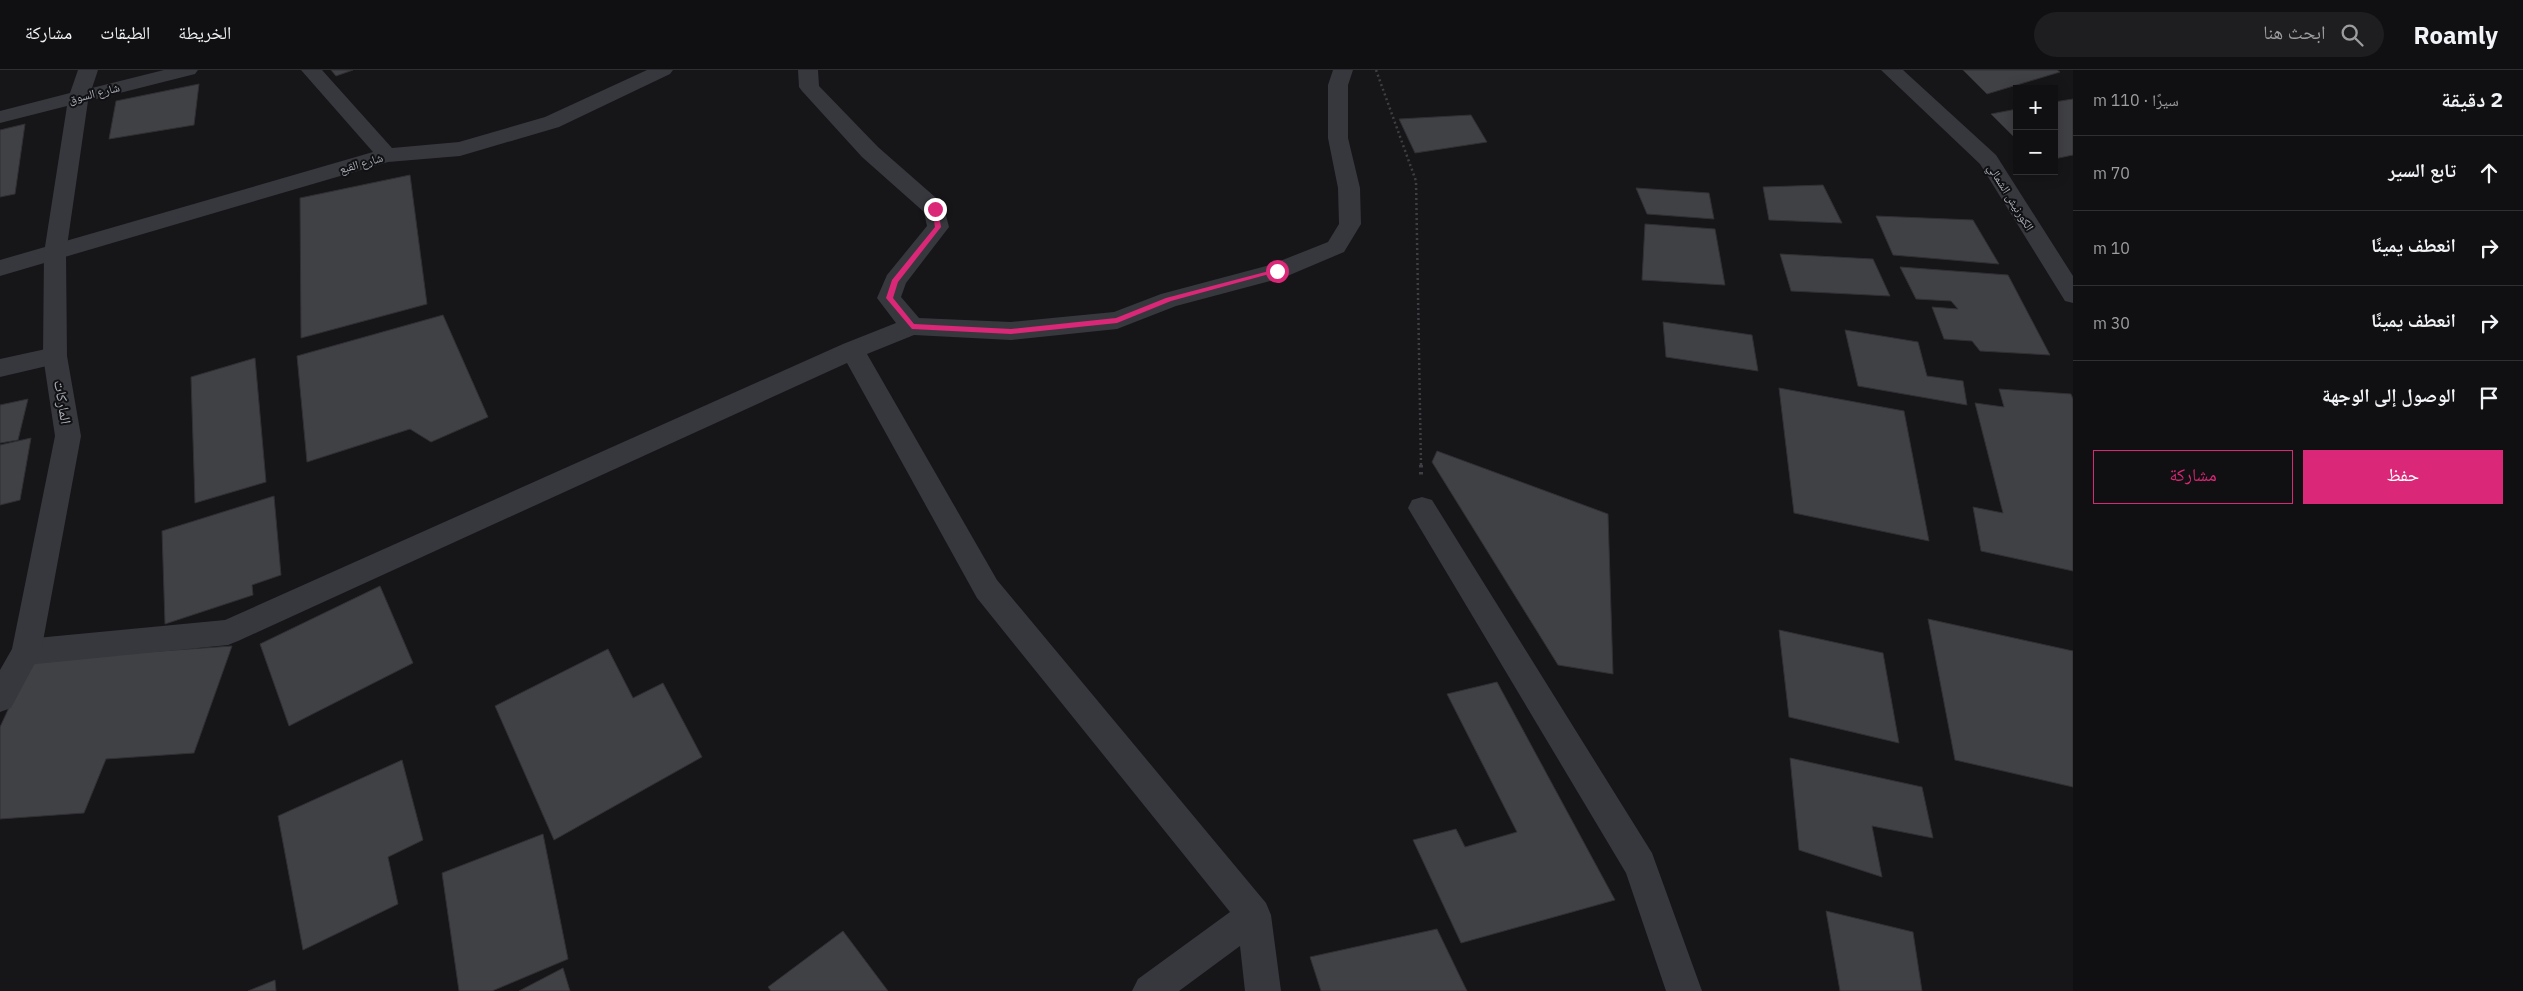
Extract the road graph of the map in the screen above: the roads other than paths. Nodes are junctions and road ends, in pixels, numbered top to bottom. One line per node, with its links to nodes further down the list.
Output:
1 (88, 70): 8 (street, الماركات)
2 (188, 70): 8 (street, شارع السوق)
3 (311, 70): 10 (street)
4 (664, 70): 10 (street, شارع القبع)
5 (808, 70): 14 (street)
6 (1343, 70): 14 (street)
7 (1891, 70): 13 (street, الكورنيش الشمالي)
8 (79, 96): 9 (street, شارع السوق); 11 (street, الماركات)
9 (0, 117)
10 (387, 155): 11 (street, شارع القبع)
11 (55, 253): 12 (street, شارع القبع); 16 (street, الماركات)
12 (0, 268)
13 (2073, 295)
14 (912, 326): 15 (street)
15 (852, 350): 19 (street); 21 (street)
16 (55, 356): 17 (street); 19 (street, الماركات)
17 (0, 368)
18 (1422, 508): 24 (street)
19 (26, 652): 20 (street, الماركات)
20 (0, 698)
21 (1254, 915): 22 (street); 23 (street)
22 (1150, 991)
23 (1263, 991)
24 (1684, 991)

